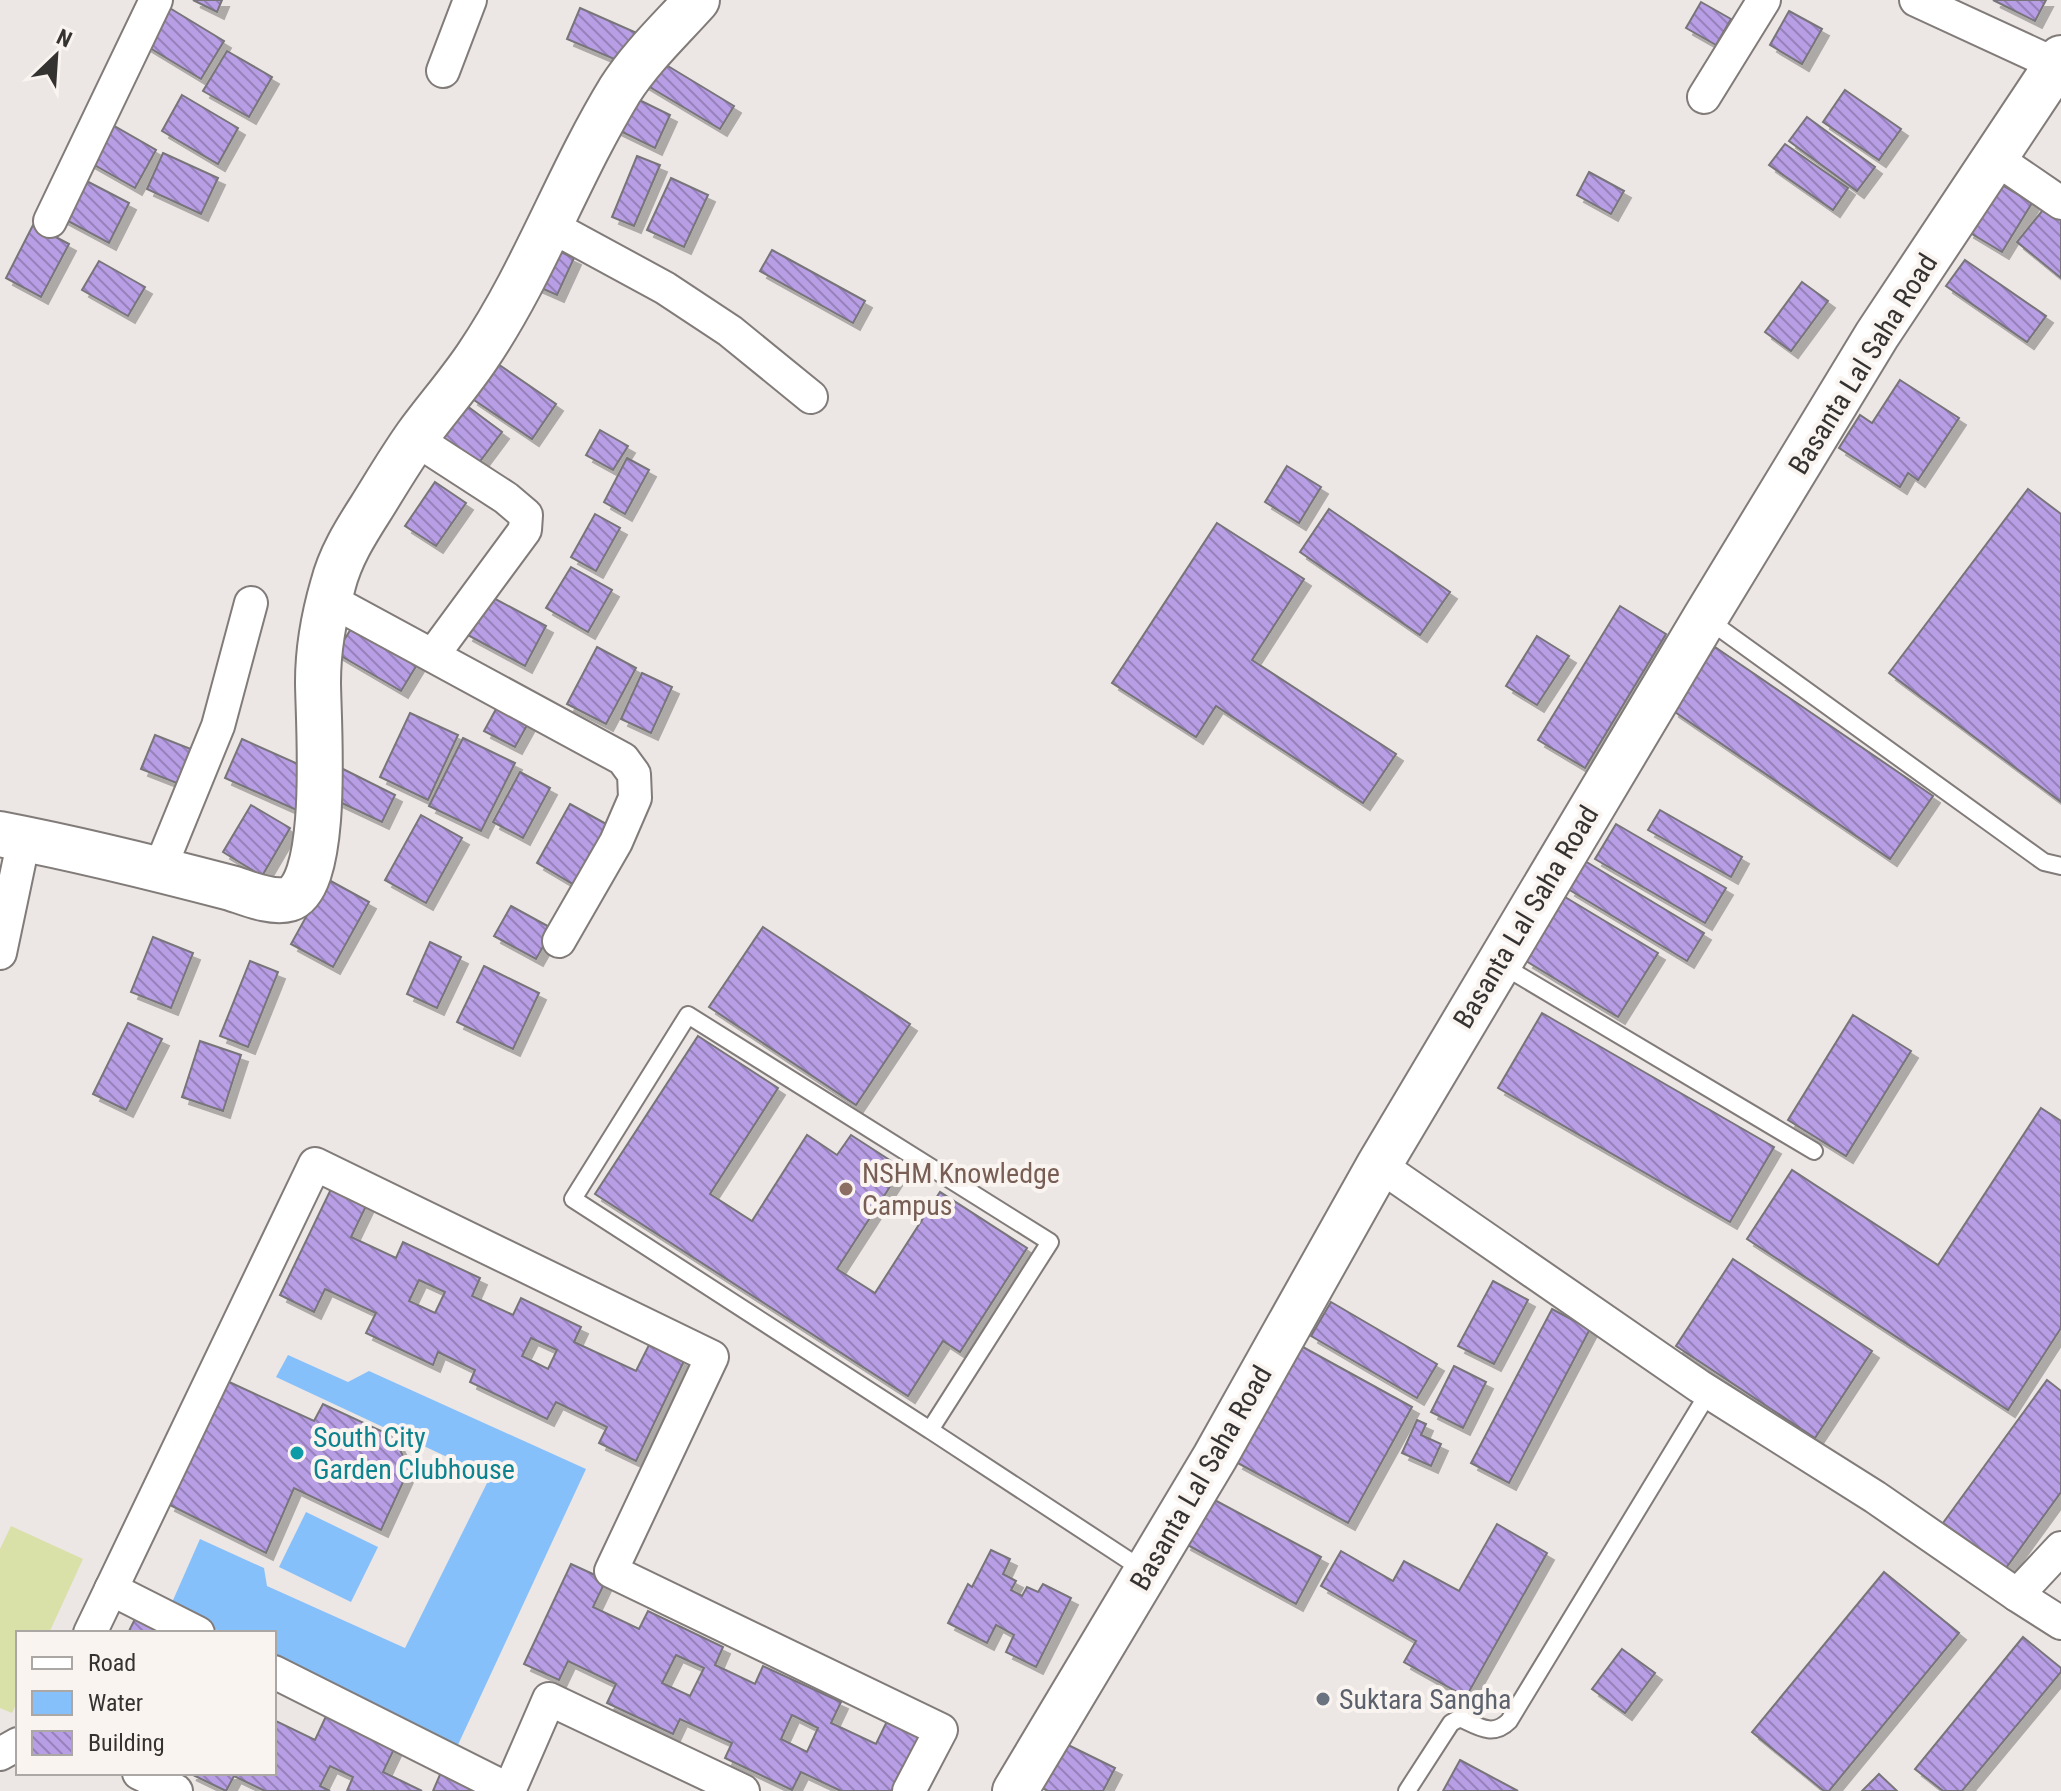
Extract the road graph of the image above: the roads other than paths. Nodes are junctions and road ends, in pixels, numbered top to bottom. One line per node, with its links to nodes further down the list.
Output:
1 (156, 0): 11 (street)
2 (470, 0): 7 (street)
3 (697, 0): 12 (main road)
4 (1764, 0): 8 (street)
5 (1916, 0): 6 (street)
6 (2059, 62): 9 (main road, Basanta Lal Saha Road)
7 (443, 71)
8 (1704, 97)
9 (1995, 158): 10 (street); 17 (main road, Basanta Lal Saha Road)
10 (2061, 203)
11 (50, 221)
12 (551, 226): 13 (street); 14 (main road)
13 (811, 397)
14 (415, 439): 15 (main road); 18 (street)
15 (330, 600): 18 (street); 21 (main road)
16 (251, 603): 21 (street)
17 (1705, 618): 20 (lane); 24 (main road, Basanta Lal Saha Road)
18 (433, 655): 22 (street)
19 (12, 837): 21 (main road); 23 (street)
20 (2061, 866)
21 (160, 868)
22 (559, 941)
23 (0, 953)
24 (1499, 963): 25 (lane); 26 (main road, Basanta Lal Saha Road)
25 (1814, 1151)
26 (1379, 1165): 27 (street); 30 (main road, Basanta Lal Saha Road)
27 (1709, 1392): 32 (street); 43 (lane)
28 (930, 1430): 28 (lane); 30 (lane)
29 (2061, 1548): 32 (street)
30 (1147, 1572): 42 (main road, Basanta Lal Saha Road)
31 (111, 1589): 34 (street); 35 (street); 41 (street)
32 (2017, 1595): 33 (street)
33 (2061, 1623)
34 (91, 1631)
35 (194, 1631)
36 (276, 1673): 38 (street)
37 (143, 1775): 39 (street)
38 (509, 1790): 40 (street)
39 (176, 1791)
40 (743, 1791)
41 (909, 1791)
42 (1015, 1791)
43 (1407, 1791)

